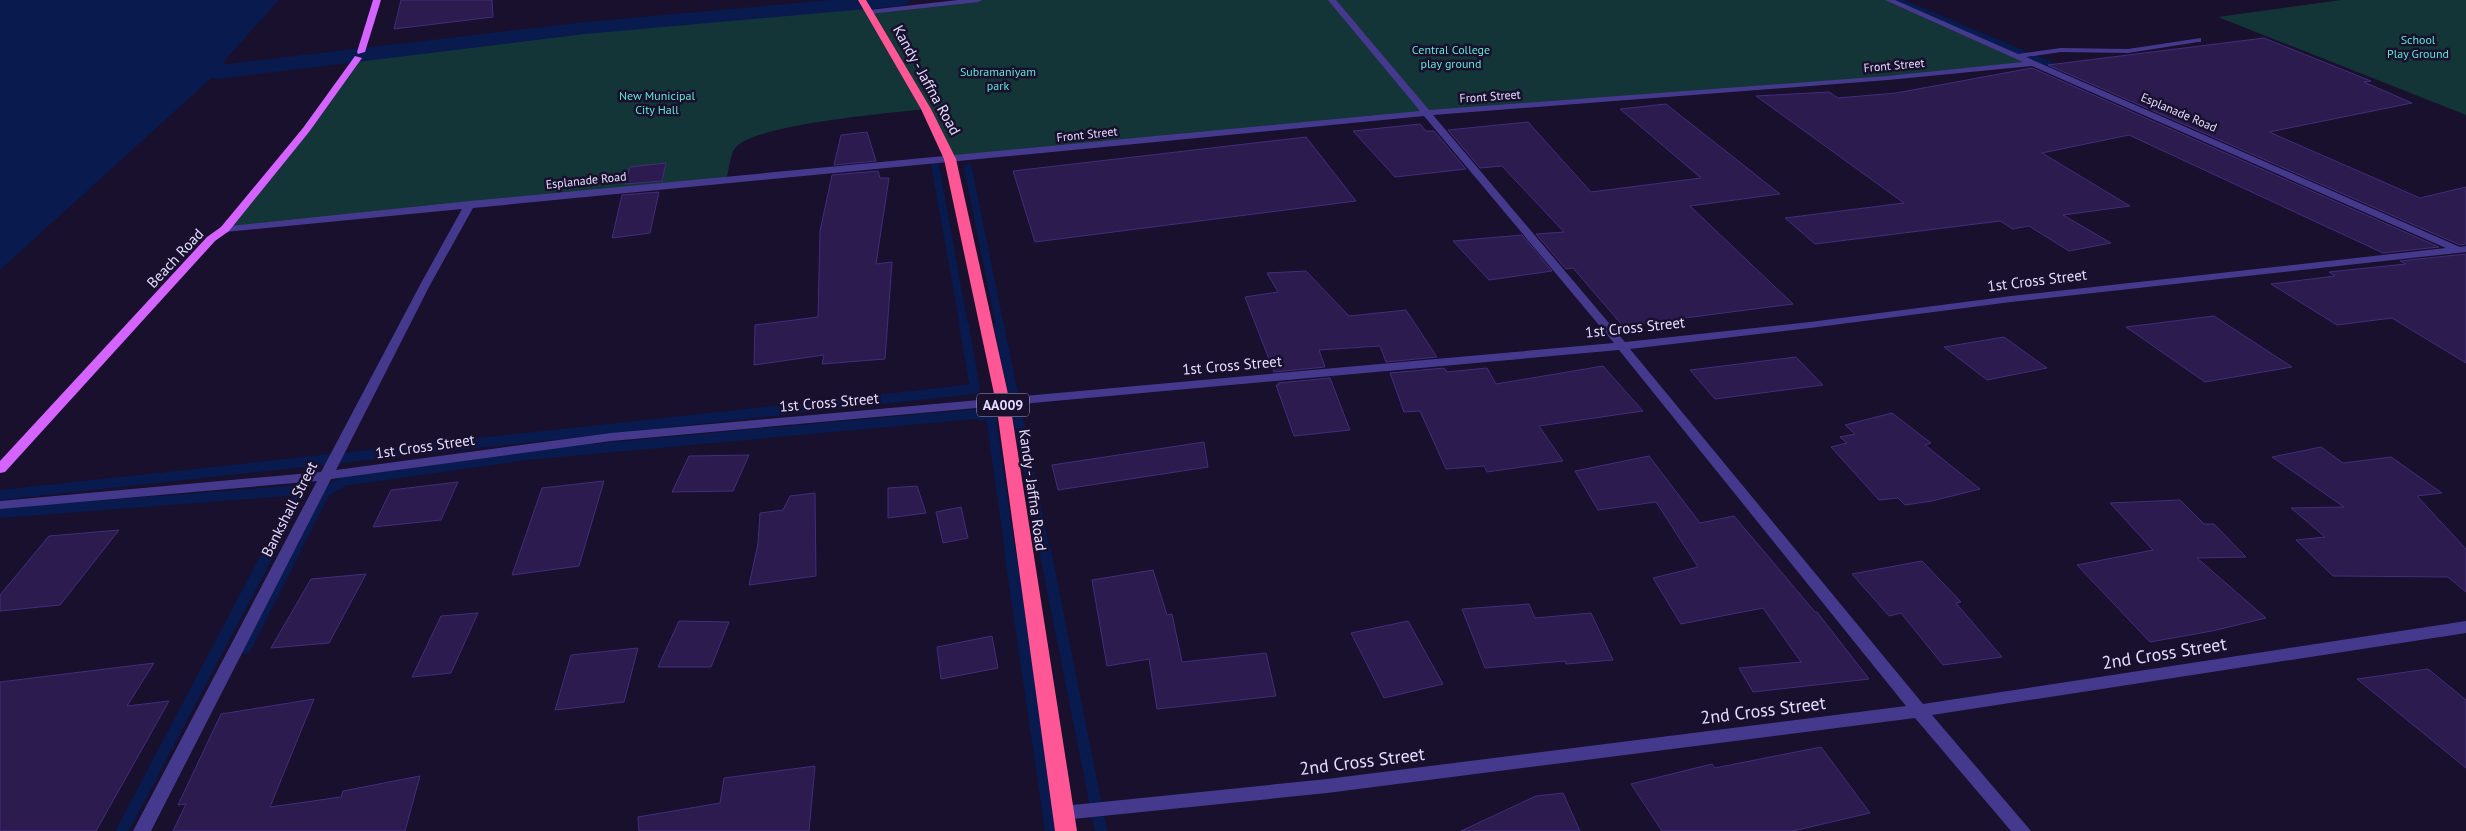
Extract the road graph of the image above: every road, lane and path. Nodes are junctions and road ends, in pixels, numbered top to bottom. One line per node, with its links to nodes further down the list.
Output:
1 (377, 0): 12 (main road, Beach Road)
2 (978, 0): 5 (street)
3 (1332, 0): 9 (street)
4 (1889, 0): 7 (street, Esplanade Road)
5 (866, 6): 10 (highway, Kandy - Jaffna Road / AA009)
6 (2198, 40): 7 (street)
7 (2018, 56): 8 (street, Esplanade Road)
8 (2033, 63): 9 (street, Front Street); 13 (street, Esplanade Road)
9 (1426, 113): 10 (street, Front Street); 14 (street)
10 (950, 159): 11 (street, Esplanade Road); 15 (highway, Kandy - Jaffna Road / AA009)
11 (470, 204): 12 (street, Esplanade Road); 17 (street, Bankshall Street)
12 (225, 229): 16 (main road, Beach Road)
13 (2464, 251): 14 (street, 1st Cross Street)
14 (1622, 346): 15 (street, 1st Cross Street); 20 (street)
15 (1003, 403): 17 (street, 1st Cross Street); 21 (highway, Kandy - Jaffna Road / AA009)
16 (0, 469)
17 (325, 476): 18 (street, 1st Cross Street); 22 (street, Bankshall Street)
18 (0, 505)
19 (2466, 627): 20 (street, 2nd Cross Street)
20 (1919, 712): 21 (street, 2nd Cross Street); 24 (street)
21 (1063, 813): 23 (highway, Kandy - Jaffna Road / AA009)
22 (142, 831)
23 (1066, 831)
24 (2022, 831)

